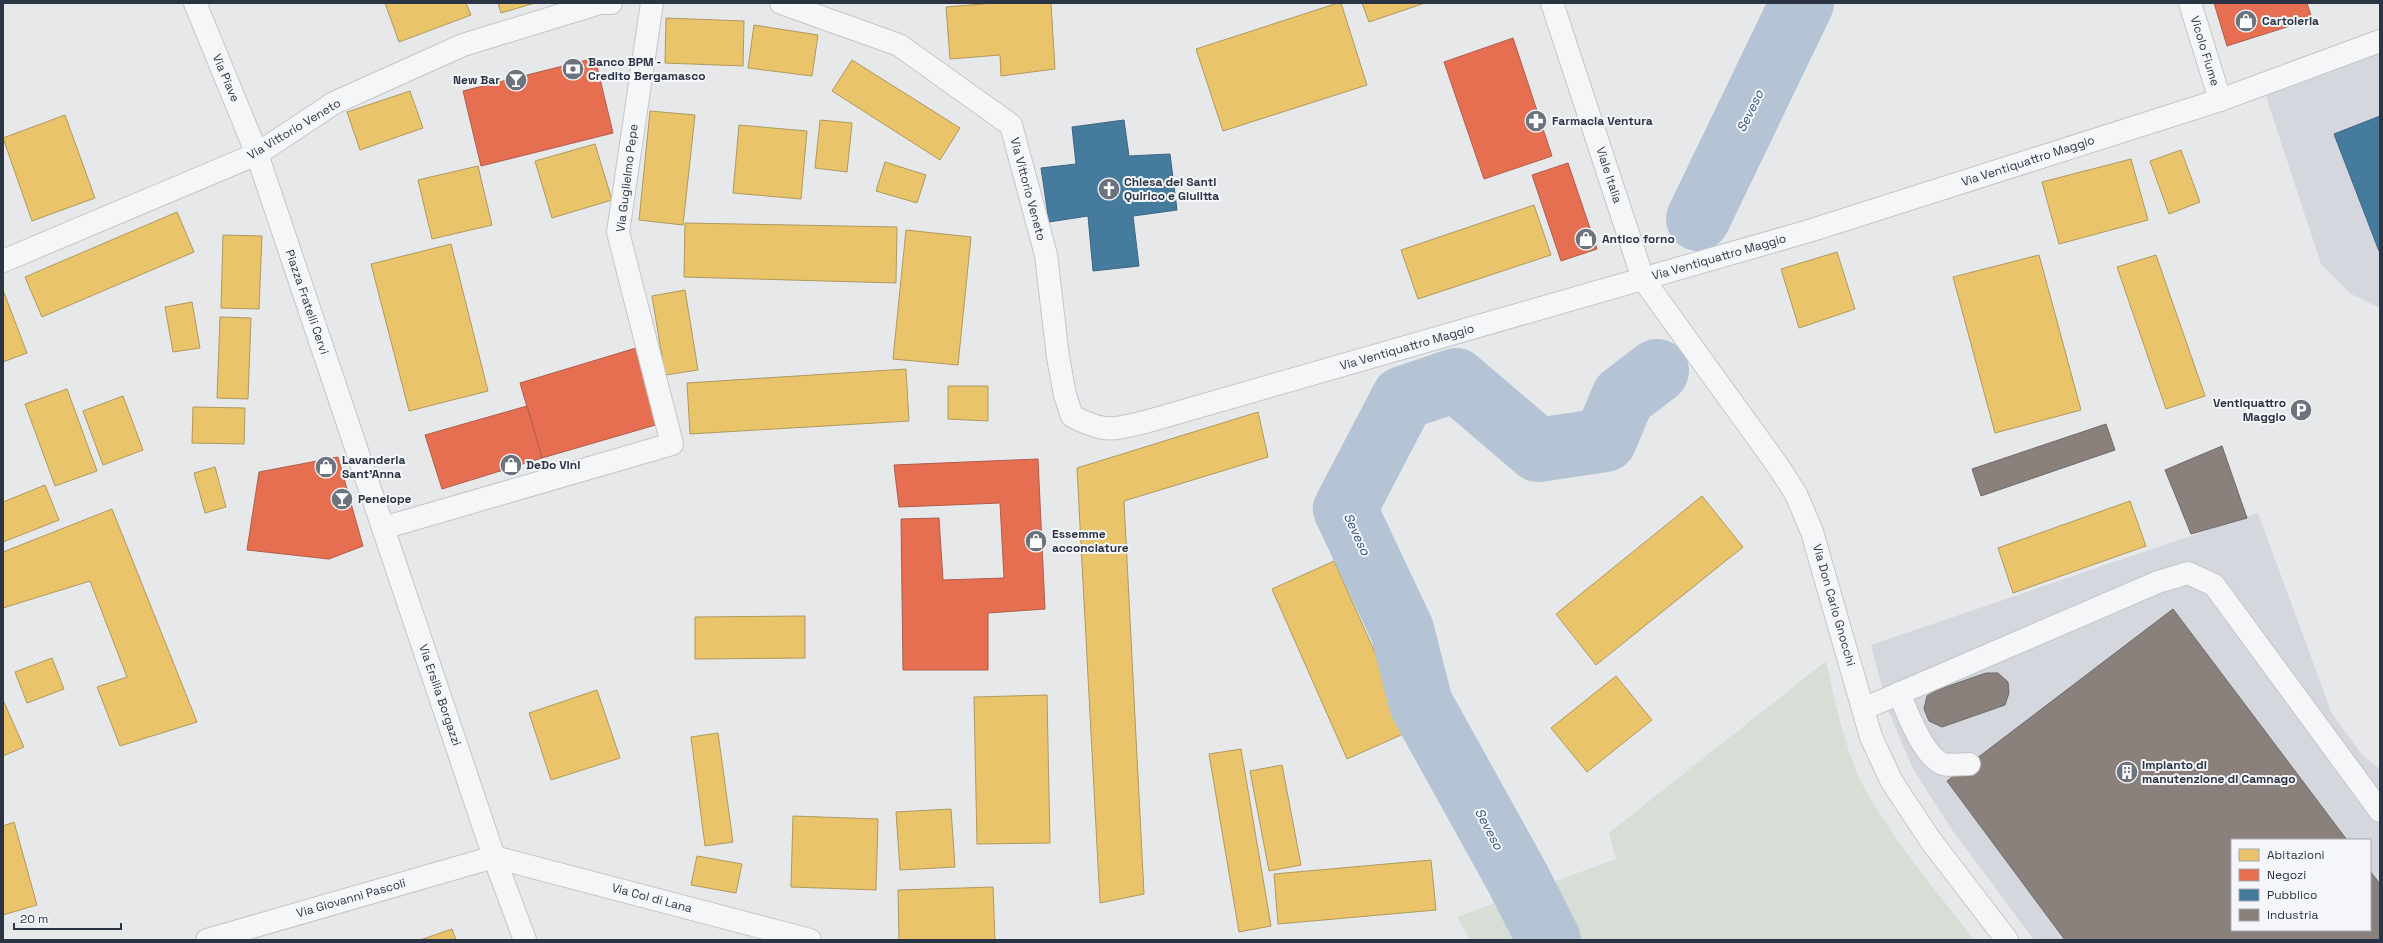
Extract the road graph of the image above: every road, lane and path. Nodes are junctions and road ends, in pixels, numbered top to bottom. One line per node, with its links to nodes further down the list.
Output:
1 (195, 3): 9 (street, Via Piave)
2 (611, 3): 9 (street, Via Vittorio Veneto)
3 (652, 3): 14 (street, Via Guglielmo Pepe)
4 (781, 3): 12 (street, Via Vittorio Veneto)
5 (1552, 3): 11 (street, Viale Italia)
6 (2190, 3): 8 (street, Vicolo Fiume)
7 (2380, 41): 8 (street, Via Ventiquattro Maggio)
8 (2220, 100): 11 (street, Via Ventiquattro Maggio)
9 (258, 154): 10 (street, Via Vittorio Veneto); 13 (street, Piazza Fratelli Cervi)
10 (3, 261)
11 (1643, 279): 12 (street, Via Ventiquattro Maggio); 16 (street, Via Don Carlo Gnocchi)
12 (1065, 395)
13 (357, 450): 14 (street, Via Ersilia Borgazzi)
14 (383, 528): 19 (street, Via Ersilia Borgazzi)
15 (1899, 693): 16 (street); 17 (street); 18 (street)
16 (1863, 709): 23 (street, Via Don Carlo Gnocchi)
17 (1968, 764)
18 (2380, 811)
19 (494, 857): 20 (street, Via Giovanni Pascoli); 21 (street, Via Ersilia Borgazzi); 22 (street, Via Col di Lana)
20 (207, 940)
21 (525, 940)
22 (810, 940)
23 (2007, 940)

